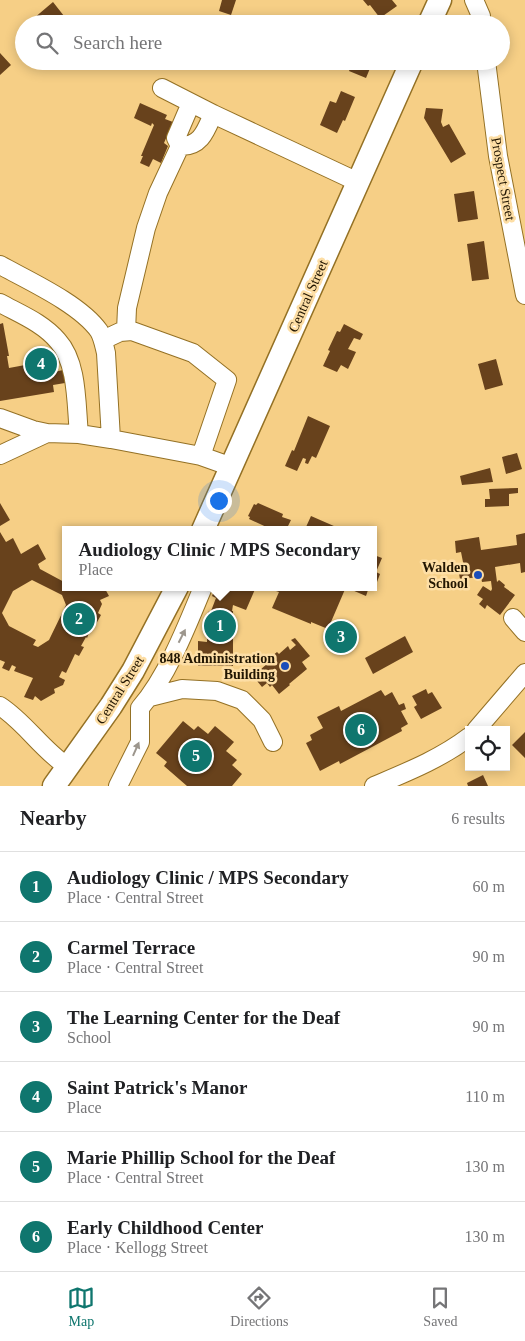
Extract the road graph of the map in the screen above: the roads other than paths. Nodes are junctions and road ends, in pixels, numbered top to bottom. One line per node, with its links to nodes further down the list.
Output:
1 (440, 0): 3 (main road)
2 (474, 0): 4 (street)
3 (433, 15)
4 (481, 15)
5 (408, 70): 11 (main road, Central Street)
6 (487, 70): 13 (street, Prospect Street)
7 (162, 88): 8 (street)
8 (191, 103): 9 (street); 10 (street)
9 (214, 114): 10 (street); 11 (street)
10 (180, 146): 15 (street)
11 (358, 182): 23 (main road, Central Street)
12 (0, 265): 16 (street)
13 (525, 295)
14 (0, 303): 19 (street)
15 (126, 331): 16 (street); 22 (street)
16 (103, 340): 20 (street)
17 (0, 418): 18 (street)
18 (47, 432): 19 (street); 21 (street)
19 (80, 434): 20 (street)
20 (110, 438): 22 (street)
21 (0, 455)
22 (200, 456): 23 (street)
23 (232, 467): 24 (main road, Central Street)
24 (209, 526)
25 (175, 591): 32 (main road, Central Street)
26 (201, 591): 30 (street, one-way to 26)
27 (513, 618): 28 (street)
28 (525, 632)
29 (525, 673): 33 (street)
30 (145, 703): 32 (street); 35 (street); 38 (street, one-way to 30)
31 (0, 706): 36 (street)
32 (112, 706): 36 (main road, Central Street)
33 (479, 726)
34 (465, 740): 39 (street)
35 (273, 742)
36 (68, 767): 37 (main road, Central Street)
37 (54, 786)
38 (118, 786)
39 (374, 786)

